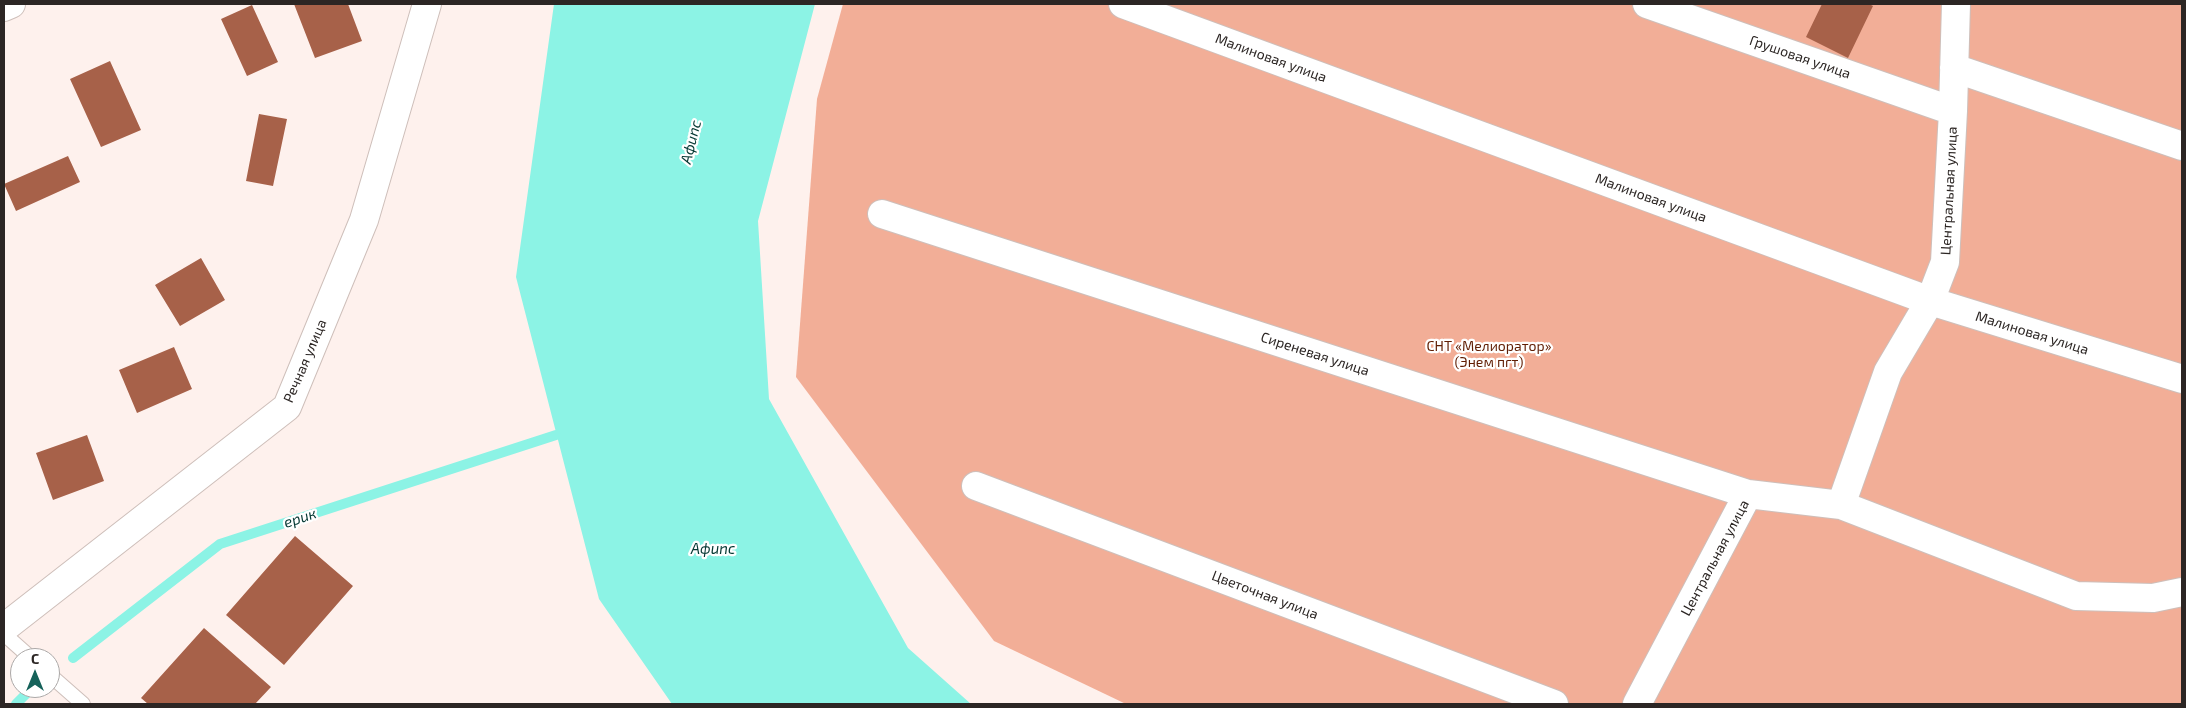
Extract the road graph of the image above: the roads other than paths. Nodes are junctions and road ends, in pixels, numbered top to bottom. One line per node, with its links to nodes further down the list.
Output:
1 (11, 4): 6 (street)
2 (427, 4): 17 (street, Речная улица)
3 (1123, 4): 11 (street, Малиновая улица)
4 (1647, 4): 8 (street, Грушовая улица)
5 (1956, 4): 7 (street, Центральная улица)
6 (4, 7)
7 (1954, 68): 8 (street, Центральная улица); 9 (street)
8 (1953, 111): 11 (street, Центральная улица)
9 (2182, 146)
10 (882, 214): 14 (street, Сиреневая улица)
11 (1930, 301): 12 (street, Малиновая улица); 15 (street, Центральная улица)
12 (2182, 380)
13 (976, 486): 22 (street, Цветочная улица)
14 (1748, 494): 15 (street, Центральная улица); 23 (street, Центральная улица)
15 (1841, 505): 16 (street, Центральная улица)
16 (2182, 592)
17 (4, 628)
18 (4, 634): 19 (lane)
19 (20, 648)
20 (60, 684): 21 (lane)
21 (83, 704)
22 (1554, 704)
23 (1637, 704)

